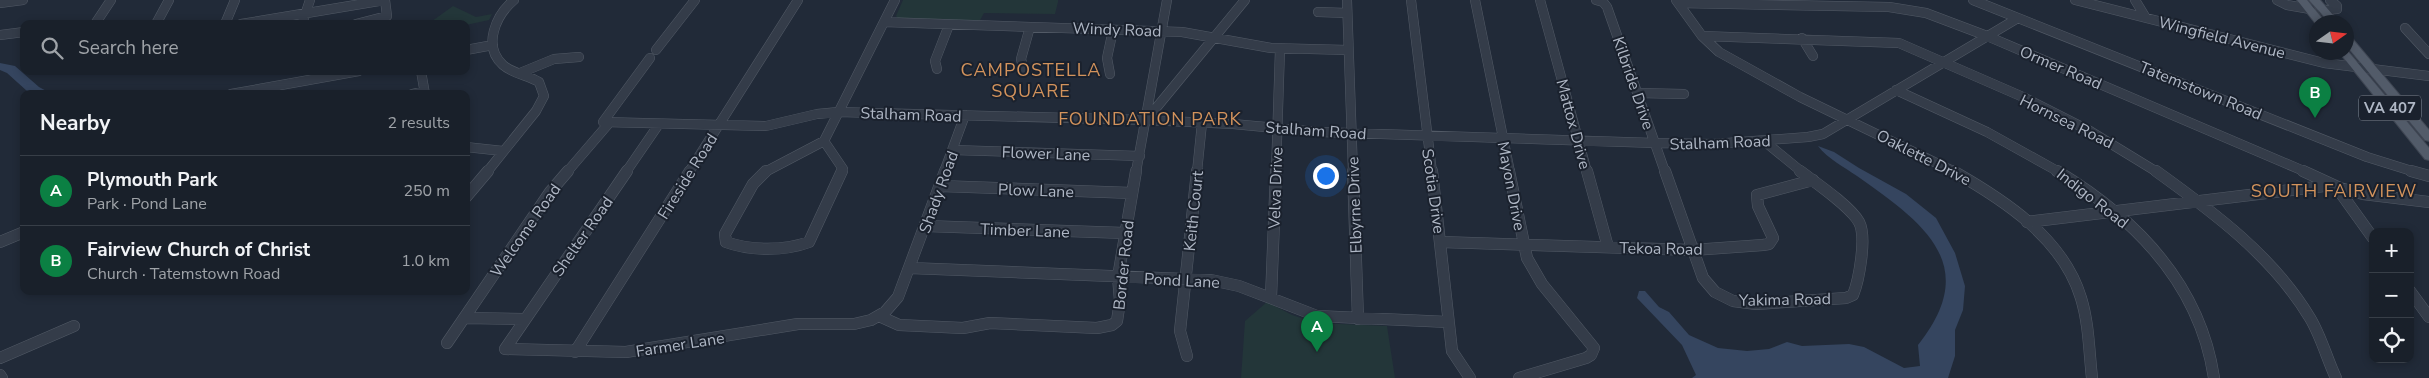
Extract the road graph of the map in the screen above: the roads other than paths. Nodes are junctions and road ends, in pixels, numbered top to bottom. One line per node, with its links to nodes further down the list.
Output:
1 (23, 0): 25 (street)
2 (111, 0): 34 (street)
3 (169, 0): 35 (street)
4 (235, 0): 36 (street)
5 (310, 0): 30 (street)
6 (384, 0): 30 (street); 39 (street)
7 (696, 0): 82 (street)
8 (798, 0): 85 (street, Fireside Road)
9 (895, 0): 40 (street)
10 (1167, 0): 45 (street, Border Road)
11 (1245, 0): 50 (street)
12 (1346, 0): 29 (street, Elbyrne Drive)
13 (1411, 0): 88 (street, Scotia Drive)
14 (1475, 0): 90 (street, Mayon Drive)
15 (1540, 0): 92 (street, Mattox Drive)
16 (1973, 0): 32 (street, Tatemstown Road)
17 (2075, 0): 33 (street, Wingfield Avenue)
18 (2135, 0): 33 (street)
19 (2277, 0): 26 (street)
20 (2302, 0): 26 (main road)
21 (2330, 0): 27 (street)
22 (508, 1): 52 (street)
23 (1599, 1): 74 (street, Kilbride Drive)
24 (1677, 1): 48 (street, Oaklette Drive); 49 (street, Ormer Road)
25 (0, 4)
26 (2312, 5): 27 (main road)
27 (2324, 10): 31 (main road)
28 (1318, 12): 29 (street)
29 (1347, 13): 56 (street, Elbyrne Drive)
30 (304, 15): 37 (street); 38 (street)
31 (2328, 15)
32 (2018, 18): 49 (street, Stalham Road); 100 (street, Tatemstown Road)
33 (2146, 18): 62 (street, Wingfield Avenue)
34 (98, 20)
35 (158, 20)
36 (227, 20)
37 (269, 20)
38 (303, 20)
39 (372, 20)
40 (884, 22): 41 (street, Windy Road); 78 (street)
41 (949, 24): 42 (street, Windy Road); 63 (street)
42 (1030, 27): 44 (street, Windy Road); 65 (street)
43 (2405, 28): 57 (street)
44 (1113, 30): 45 (street, Windy Road); 67 (street)
45 (1162, 31): 50 (street, Windy Road); 75 (street, Border Road)
46 (20, 32): 47 (street)
47 (0, 35)
48 (1702, 36): 51 (street, Hornsea Road); 80 (street, Oaklette Drive)
49 (1987, 36): 61 (street, Stalham Road); 103 (street, Ormer Road)
50 (1214, 37): 55 (street, Windy Road); 77 (street)
51 (1802, 38): 58 (street); 61 (street, Hornsea Road)
52 (493, 45): 54 (street); 66 (street)
53 (2354, 48): 64 (main road, VA 407)
54 (470, 49)
55 (1280, 49): 56 (street, Windy Road); 86 (street, Velva Drive)
56 (1348, 50): 87 (street, Elbyrne Drive)
57 (2429, 54)
58 (1813, 56)
59 (579, 57): 66 (street)
60 (2350, 60): 62 (main road, VA 407)
61 (1942, 63): 73 (street, Stalham Road); 106 (street, Hornsea Road)
62 (2356, 68): 64 (street, Wingfield Avenue); 99 (main road, VA 407)
63 (937, 69)
64 (2372, 69): 70 (street, Wingfield Avenue); 89 (main road, VA 407)
65 (1024, 71)
66 (520, 73): 97 (street)
67 (1110, 74)
68 (337, 75): 71 (street)
69 (422, 75): 72 (street)
70 (2429, 76)
71 (253, 90)
72 (424, 90)
73 (1896, 90): 80 (street, Stalham Road); 108 (street, Indigo Road)
74 (1638, 92): 76 (street); 94 (street, Kilbride Drive)
75 (1150, 94): 77 (street); 81 (street, Border Road)
76 (1684, 94)
77 (1165, 97): 81 (street)
78 (838, 112): 79 (street, Stalham Road); 85 (street, Stalham Road); 91 (street)
79 (965, 115): 81 (street, Stalham Road); 96 (street, Shady Road)
80 (1848, 119): 93 (street, Stalham Road); 109 (street, Oaklette Drive)
81 (1146, 120): 83 (street, Stalham Road); 98 (street, Border Road)
82 (610, 122): 84 (street, Stalham Road); 127 (street, Welcome Road)
83 (1202, 123): 86 (street, Stalham Road); 121 (street, Keith Court)
84 (659, 124): 85 (street, Stalham Road); 128 (street, Shelter Road)
85 (719, 126): 134 (street, Fireside Road)
86 (1277, 128): 87 (street, Stalham Road); 123 (street, Velva Drive)
87 (1352, 133): 88 (street, Stalham Road); 129 (street, Elbyrne Drive)
88 (1427, 136): 90 (street, Stalham Road); 115 (street, Scotia Drive)
89 (2429, 137)
90 (1502, 138): 92 (street, Stalham Road); 116 (street, Mayon Drive)
91 (824, 141): 91 (street)
92 (1578, 141): 94 (street, Stalham Road); 117 (street, Mattox Drive)
93 (1764, 141): 94 (street, Stalham Road); 101 (street)
94 (1655, 144): 118 (street, Kilbride Drive)
95 (470, 147): 97 (street)
96 (953, 150): 98 (street, Flower Lane); 102 (street, Shady Road)
97 (503, 151): 104 (street)
98 (1140, 156): 105 (street, Border Road)
99 (2429, 156)
100 (2429, 176)
101 (1813, 180): 118 (street, Tekoa Road); 124 (street, Yakima Road)
102 (940, 186): 105 (street, Plow Lane); 110 (street, Shady Road)
103 (2340, 188): 106 (street); 107 (street, Ormer Road); 111 (street)
104 (470, 192)
105 (1132, 194): 112 (street, Border Road)
106 (2198, 201): 108 (street); 141 (street, Hornsea Road)
107 (2429, 202)
108 (2114, 212): 109 (street); 140 (street, Indigo Road)
109 (2027, 222): 139 (street, Oaklette Drive)
110 (926, 226): 112 (street, Timber Lane); 119 (street, Shady Road)
111 (2369, 232)
112 (1125, 233): 120 (street, Border Road)
113 (20, 234): 114 (street)
114 (0, 242)
115 (1441, 242): 116 (street, Tekoa Road); 130 (street, Scotia Drive)
116 (1524, 244): 117 (street, Tekoa Road); 138 (street, Mayon Drive)
117 (1608, 247): 118 (street, Tekoa Road)
118 (1693, 250): 124 (street, Kilbride Drive)
119 (910, 268): 120 (street, Pond Lane); 125 (street, Shady Road)
120 (1118, 277): 121 (street, Pond Lane); 125 (street, Border Road)
121 (1185, 279): 123 (street, Pond Lane); 135 (street, Keith Court)
122 (2414, 296): 126 (street)
123 (1271, 298): 129 (street, Pond Lane)
124 (1724, 298)
125 (879, 316): 134 (street, Farmer Lane)
126 (2429, 317)
127 (466, 318): 128 (street); 132 (street, Welcome Road)
128 (524, 319): 133 (street, Shelter Road)
129 (1358, 319): 130 (street, Pond Lane)
130 (1448, 322): 137 (street, Scotia Drive)
131 (74, 326): 136 (street)
132 (447, 343)
133 (505, 349): 134 (street, Farmer Lane)
134 (575, 352)
135 (1187, 356)
136 (0, 358)
137 (1470, 378)
138 (1519, 378)
139 (2092, 378)
140 (2214, 378)
141 (2336, 378)

